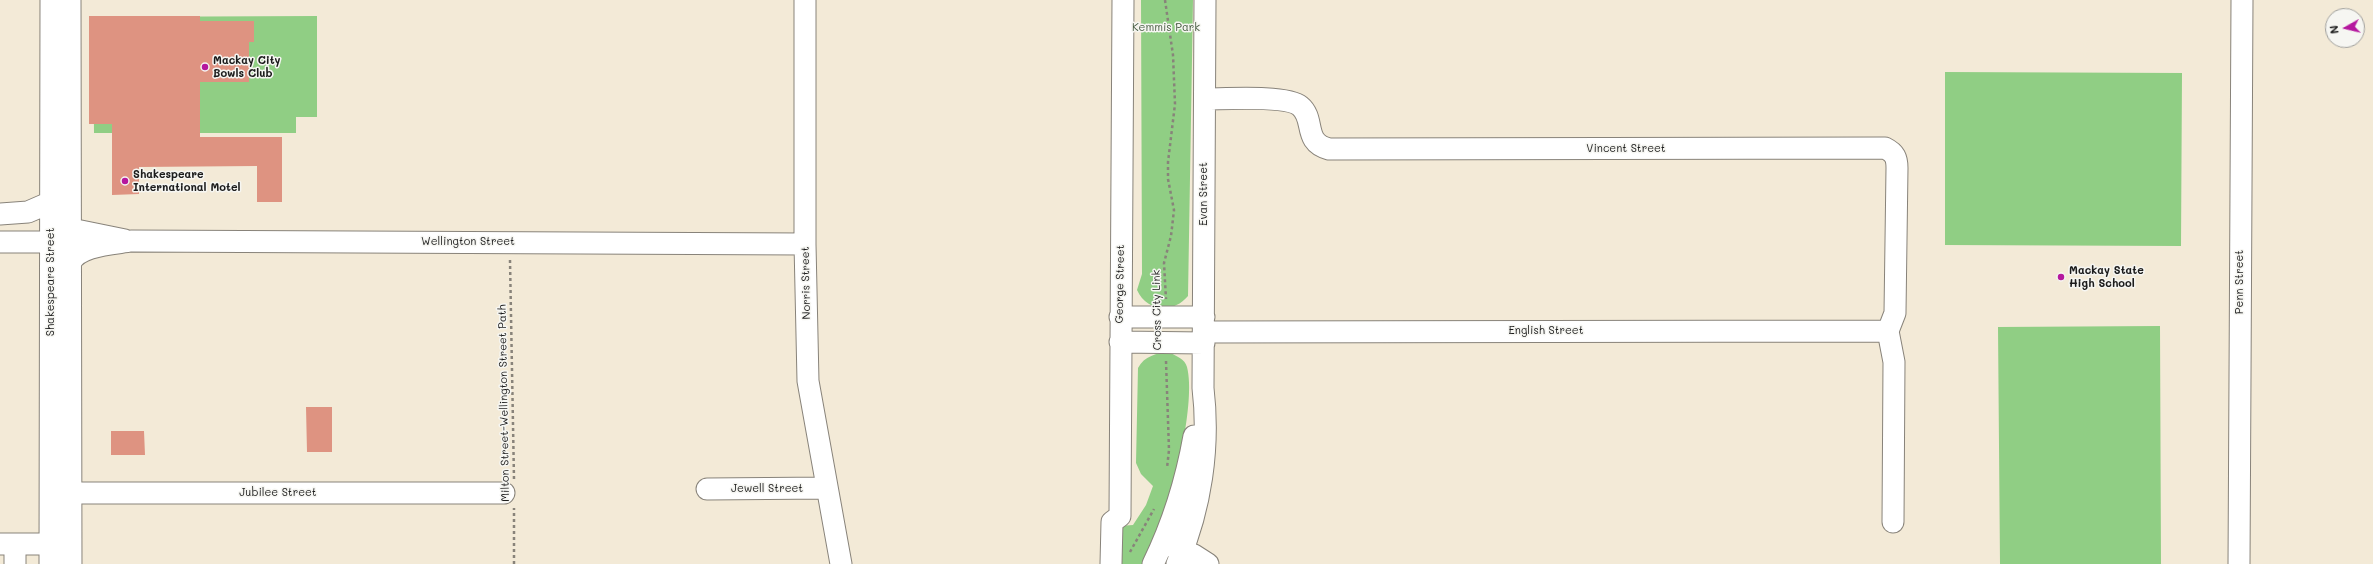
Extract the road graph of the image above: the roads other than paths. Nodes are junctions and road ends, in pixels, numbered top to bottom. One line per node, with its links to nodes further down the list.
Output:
1 (51, 0): 7 (street, Shakespeare Street)
2 (70, 0): 7 (street, Shakespeare Street)
3 (805, 0): 17 (street, Norris Street)
4 (1123, 0): 20 (street, George Street)
5 (1205, 0): 8 (street, Evan Street)
6 (2242, 0): 41 (street, Penn Street)
7 (60, 27): 9 (street, Shakespeare Street)
8 (1205, 99): 21 (street, Evan Street); 22 (street, Vincent Street)
9 (60, 118): 10 (street, Shakespeare Street); 11 (street, Shakespeare Street)
10 (70, 172): 13 (street, Shakespeare Street); 16 (street)
11 (51, 202): 12 (street); 16 (street, Shakespeare Street)
12 (7, 214): 15 (street)
13 (70, 229): 14 (street, Wellington Street); 18 (street, Shakespeare Street); 19 (street)
14 (132, 241): 17 (street, Wellington Street); 18 (street, Wellington Street)
15 (7, 242): 16 (street)
16 (50, 242): 19 (street, Shakespeare Street)
17 (805, 244): 25 (street, Norris Street)
18 (70, 264): 27 (street, Shakespeare Street)
19 (51, 276): 27 (street, Shakespeare Street)
20 (1120, 317): 21 (street); 23 (street, George Street)
21 (1204, 331): 22 (street, English Street); 23 (street); 24 (street, Evan Street)
22 (1888, 331): 29 (street)
23 (1120, 342): 35 (street, George Street)
24 (1203, 388): 31 (street, Evan Street); 34 (street, Evan Street)
25 (827, 488): 26 (street, Jewell Street); 38 (street, Norris Street)
26 (707, 489)
27 (61, 493): 28 (street, Jubilee Street); 30 (street, Shakespeare Street); 33 (street, Shakespeare Street)
28 (511, 494)
29 (1893, 522)
30 (71, 528): 36 (street); 37 (street, Shakespeare Street)
31 (1163, 542): 34 (street); 39 (street)
32 (10, 551): 33 (street)
33 (50, 554)
34 (1180, 557): 40 (street)
35 (1120, 561)
36 (58, 564)
37 (71, 564)
38 (841, 564)
39 (1153, 564)
40 (1208, 564)
41 (2239, 564)

